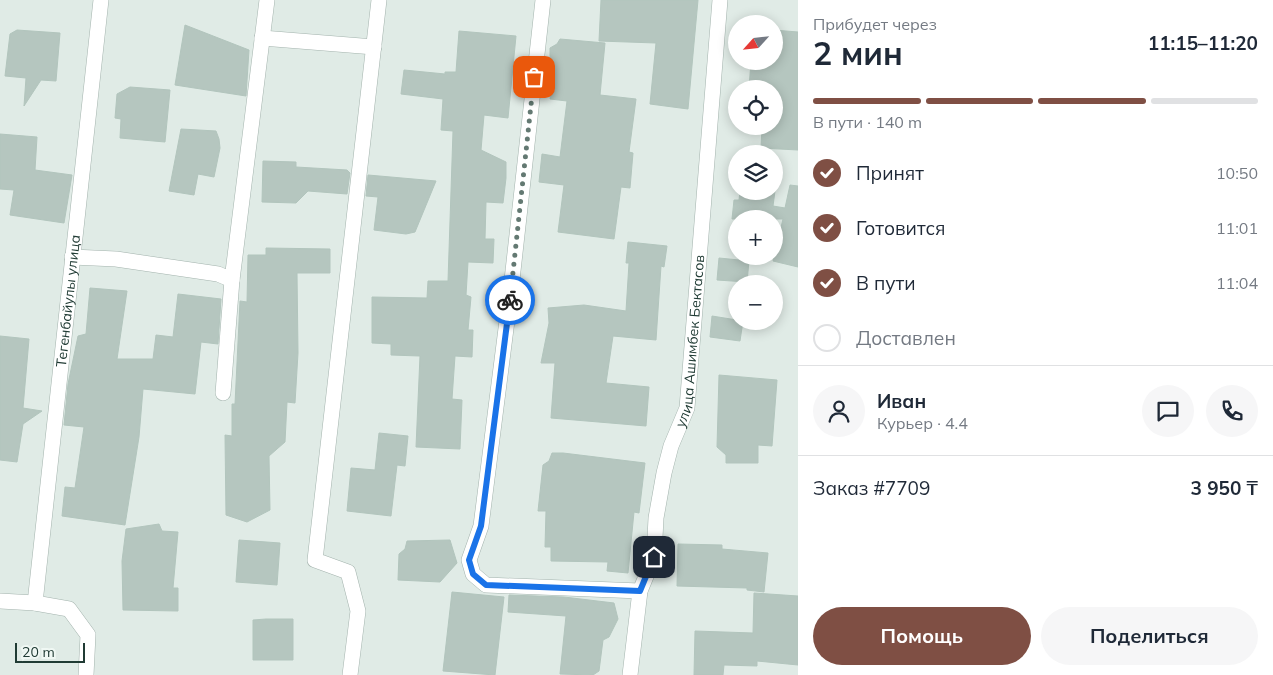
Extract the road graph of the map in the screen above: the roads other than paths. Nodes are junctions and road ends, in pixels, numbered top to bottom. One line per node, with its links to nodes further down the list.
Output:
1 (101, 0): 8 (street, Тегенбайулы улица)
2 (266, 0): 6 (street)
3 (379, 0): 7 (street)
4 (543, 0): 11 (street)
5 (720, 0): 11 (street, улица Ашимбек Бектасов)
6 (262, 38): 7 (street); 9 (street)
7 (374, 47): 15 (street)
8 (72, 257): 9 (street); 13 (street, Тегенбайулы улица)
9 (232, 280): 10 (street)
10 (223, 393)
11 (640, 591): 16 (street, улица Ашимбек Бектасов)
12 (0, 601): 13 (street)
13 (35, 603): 14 (street)
14 (86, 675)
15 (350, 675)
16 (630, 675)

